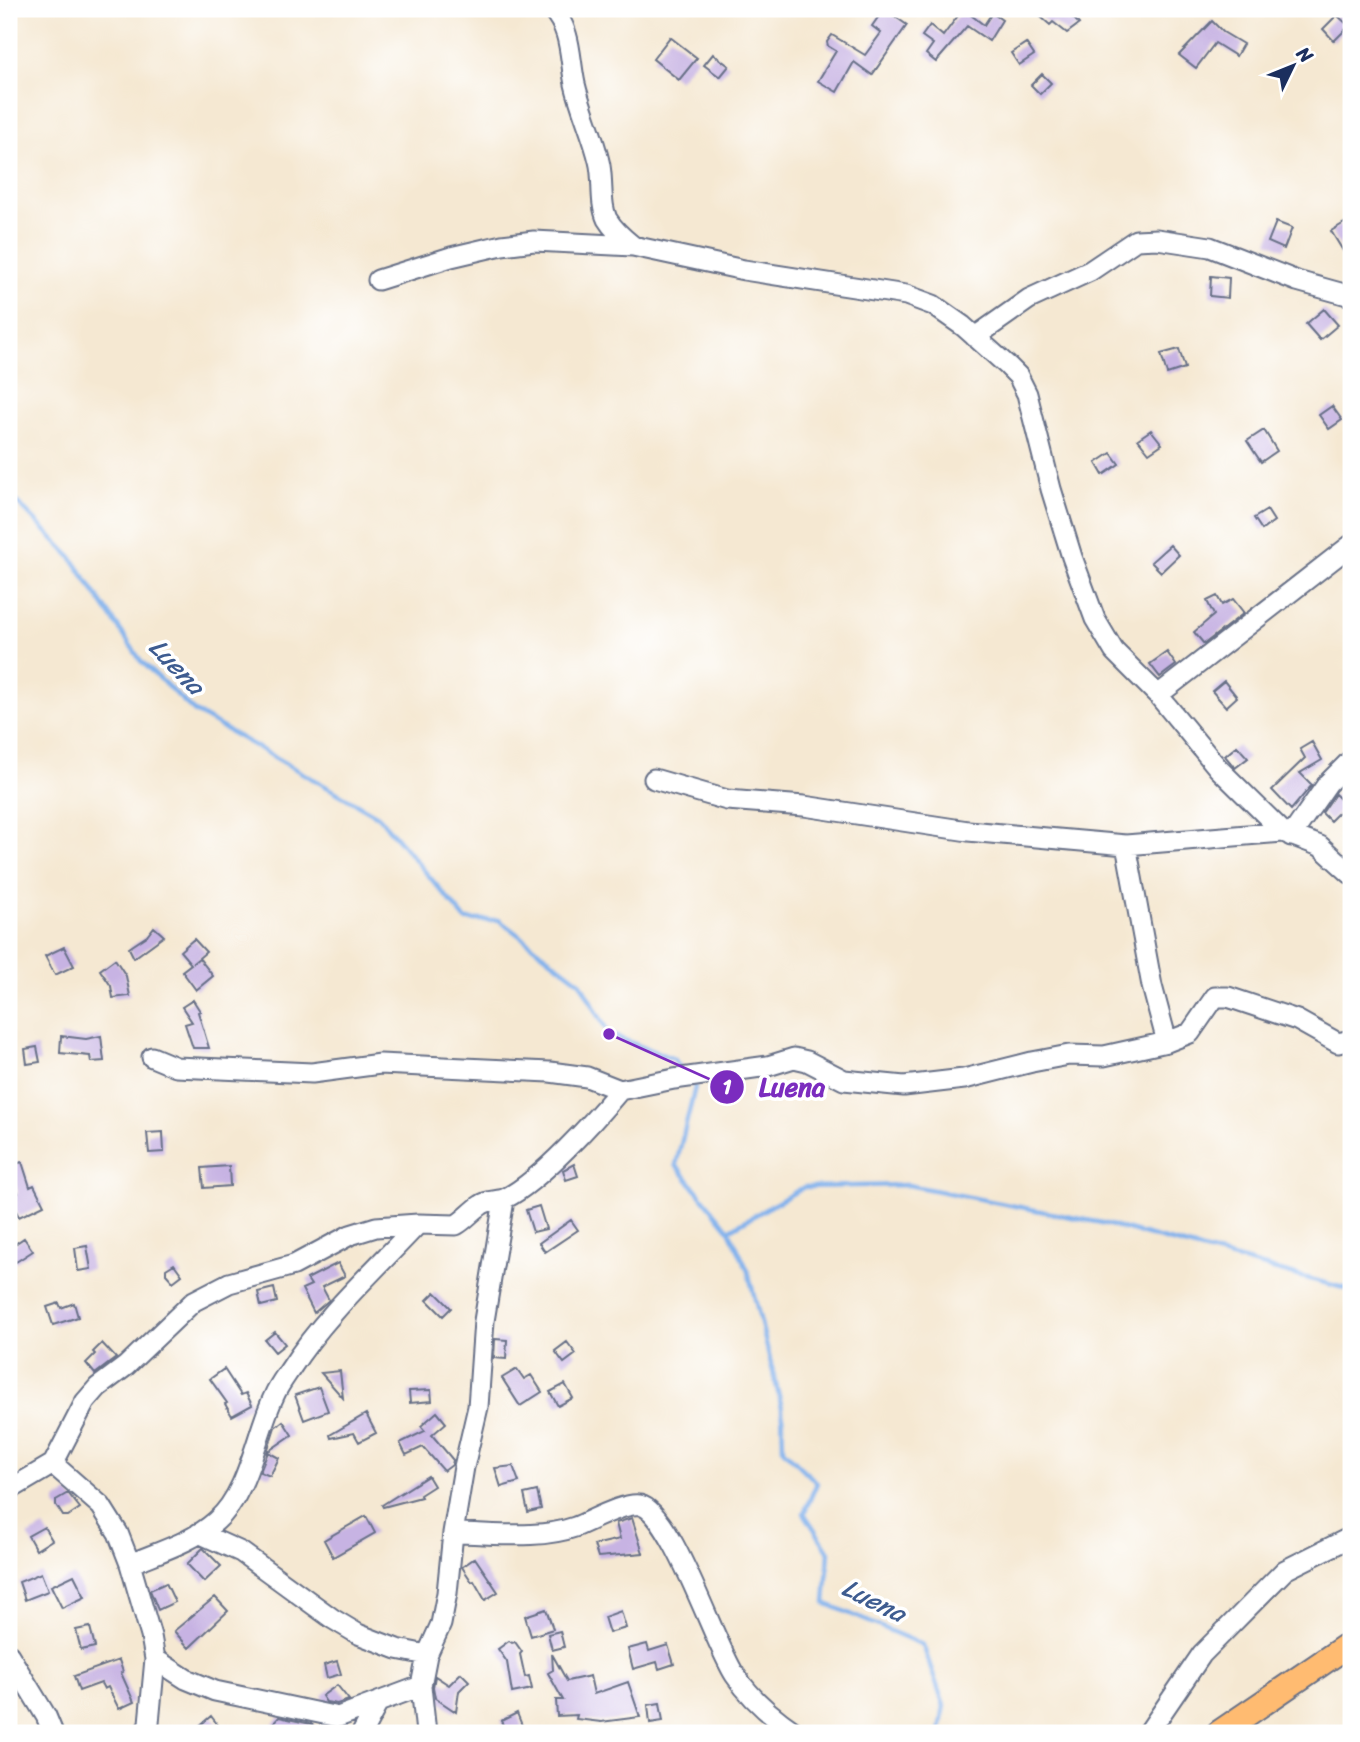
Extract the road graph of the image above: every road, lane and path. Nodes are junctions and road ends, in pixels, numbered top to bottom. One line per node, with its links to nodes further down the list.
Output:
1 (552, 9): 2 (street)
2 (608, 221): 3 (street); 4 (street)
3 (596, 244): 4 (street); 5 (street)
4 (632, 246): 7 (street)
5 (378, 280)
6 (1351, 296): 7 (street)
7 (975, 337): 9 (street)
8 (1351, 545): 9 (street)
9 (1158, 695): 12 (street)
10 (1351, 760): 12 (street)
11 (654, 779): 13 (street)
12 (1287, 834): 13 (street); 14 (street)
13 (1126, 845): 16 (street)
14 (1351, 874)
15 (1351, 1040): 16 (street)
16 (1167, 1042): 18 (street)
17 (152, 1057): 18 (street)
18 (620, 1090): 19 (street)
19 (505, 1200): 20 (street); 24 (street)
20 (418, 1224): 21 (street); 23 (street)
21 (53, 1464): 22 (street); 26 (street)
22 (9, 1490)
23 (199, 1533): 26 (street); 29 (street)
24 (453, 1533): 29 (street); 37 (street)
25 (1351, 1537): 38 (street)
26 (130, 1564): 30 (street)
27 (1351, 1643): 39 (main road)
28 (9, 1655): 33 (street)
29 (427, 1655): 31 (street)
30 (155, 1659): 32 (street); 34 (street)
31 (421, 1686): 32 (street); 36 (street)
32 (378, 1703): 35 (street)
33 (53, 1733)
34 (145, 1733)
35 (362, 1733)
36 (426, 1733)
37 (796, 1733)
38 (1148, 1733)
39 (1219, 1733)

